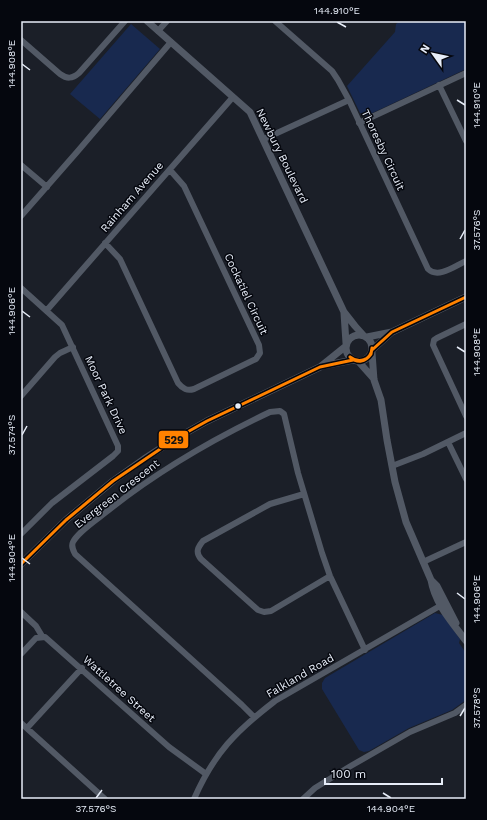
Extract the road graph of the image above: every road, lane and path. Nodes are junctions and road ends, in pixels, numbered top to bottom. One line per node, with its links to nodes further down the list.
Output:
1 (125, 21): 6 (street)
2 (147, 21): 5 (street, Newbury Boulevard)
3 (167, 21): 5 (street)
4 (275, 21): 11 (street, Thoresby Circuit)
5 (158, 31): 7 (street, Newbury Boulevard)
6 (21, 40)
7 (171, 42): 10 (street, Newbury Boulevard); 17 (street)
8 (466, 72): 9 (street)
9 (439, 85): 12 (street); 14 (street)
10 (233, 97): 13 (street, Newbury Boulevard); 16 (street, Rainham Avenue)
11 (349, 100): 12 (street, Thoresby Circuit); 13 (street)
12 (359, 123): 20 (street, Thoresby Circuit)
13 (264, 139): 24 (street, Newbury Boulevard)
14 (466, 141)
15 (21, 165): 17 (street)
16 (170, 170): 19 (street, Rainham Avenue); 19 (street, Cockatiel Circuit)
17 (47, 187): 18 (street)
18 (21, 216)
19 (106, 243): 23 (street, Rainham Avenue)
20 (466, 261)
21 (21, 288): 23 (street, Moor Park Drive)
22 (466, 297): 26 (street)
23 (46, 310): 29 (street, Moor Park Drive)
24 (344, 312): 27 (street, Newbury Boulevard); 28 (street, Newbury Boulevard)
25 (466, 324): 35 (street)
26 (392, 332): 27 (street); 30 (street)
27 (366, 336): 28 (street); 30 (street)
28 (346, 344): 31 (street); 32 (street)
29 (73, 347): 34 (street); 41 (street, Moor Park Drive)
30 (372, 351): 31 (street); 33 (street)
31 (356, 361): 32 (street); 33 (street)
32 (320, 367): 44 (street)
33 (374, 380): 38 (street)
34 (21, 396)
35 (466, 416)
36 (466, 433): 37 (street)
37 (448, 442): 38 (street); 39 (street)
38 (392, 466): 43 (street)
39 (466, 479)
40 (304, 494): 45 (street, Evergreen Crescent); 45 (street); 54 (street, Evergreen Crescent)
41 (21, 534)
42 (466, 542): 43 (street)
43 (423, 562): 46 (street)
44 (21, 564)
45 (330, 576): 50 (street, Evergreen Crescent)
46 (444, 604): 49 (street); 50 (street, Falkland Road)
47 (21, 612): 48 (street, Wattletree Street)
48 (42, 636): 51 (street); 52 (street, Wattletree Street)
49 (466, 641)
50 (365, 650): 54 (street, Falkland Road)
51 (21, 654)
52 (82, 668): 56 (street); 57 (street, Wattletree Street)
53 (466, 705): 60 (street)
54 (254, 717): 57 (street, Falkland Road)
55 (21, 723): 56 (street)
56 (27, 728): 58 (street)
57 (206, 774): 59 (street, Falkland Road)
58 (105, 799)
59 (194, 799)
60 (304, 799)

